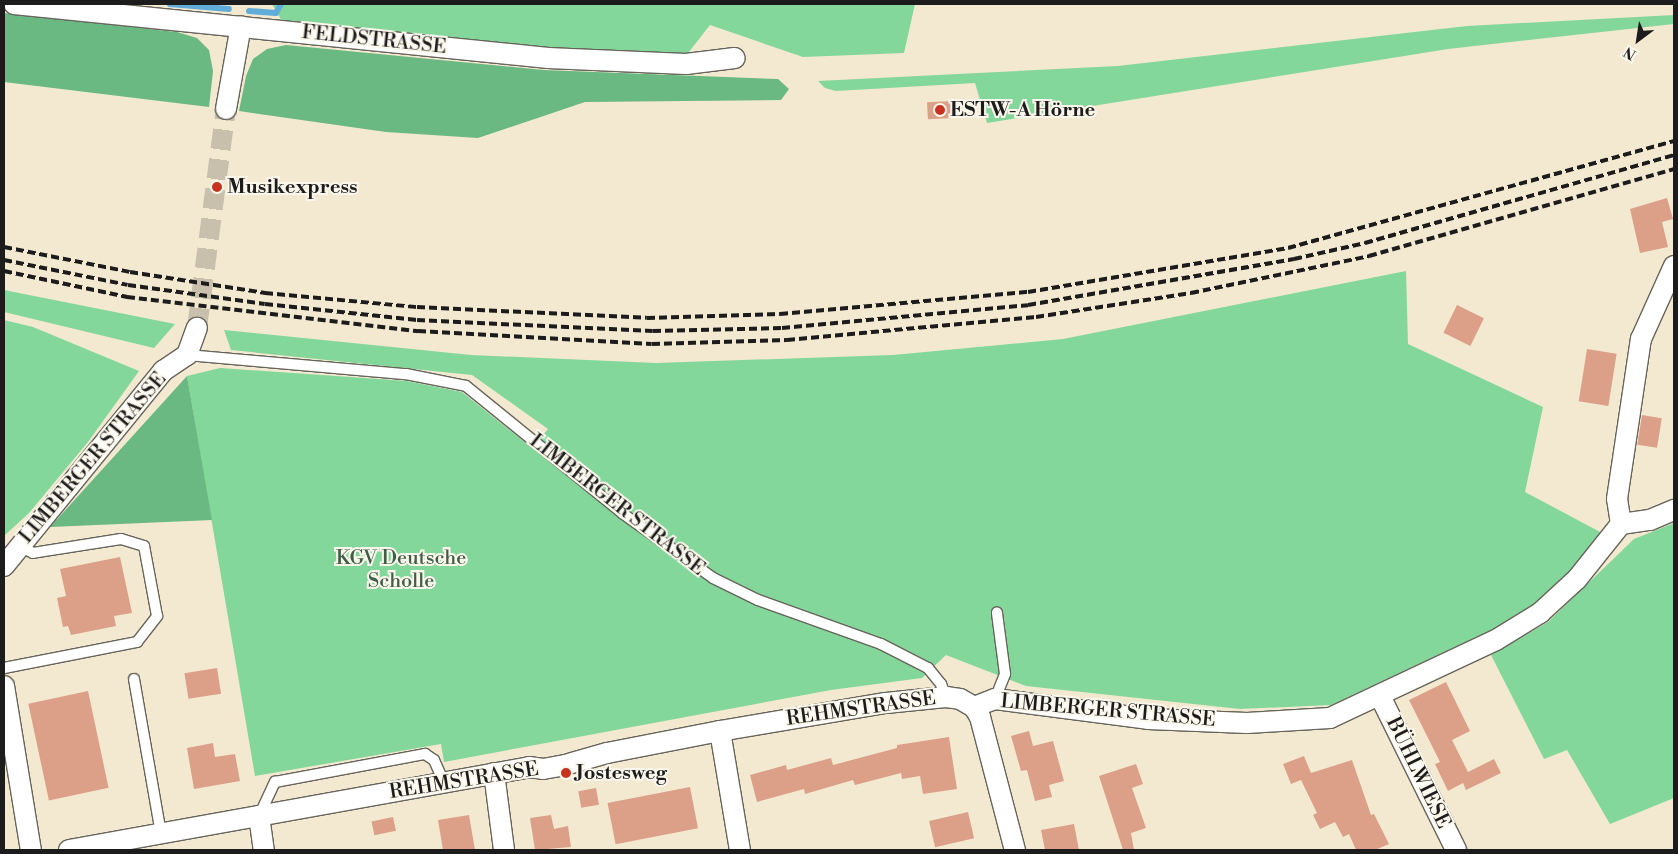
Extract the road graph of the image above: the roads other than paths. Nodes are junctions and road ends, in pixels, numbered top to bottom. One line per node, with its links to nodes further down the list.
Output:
1 (14, 4): 2 (street, FELDSTRASSE)
2 (241, 26): 3 (street, FELDSTRASSE); 4 (street)
3 (734, 58)
4 (226, 109)
5 (1674, 266): 9 (street)
6 (197, 328): 7 (street)
7 (187, 355): 10 (street, LIMBERGER STRASSE); 17 (lane, LIMBERGER STRASSE)
8 (1674, 510): 9 (street)
9 (1621, 524): 16 (street, LIMBERGER STRASSE)
10 (20, 546): 11 (street, LIMBERGER STRASSE); 13 (lane)
11 (4, 566)
12 (998, 613): 18 (lane)
13 (4, 668)
14 (134, 680): 24 (lane)
15 (4, 686): 25 (street)
16 (1380, 696): 18 (street, LIMBERGER STRASSE); 31 (street, BÜHLWIESE)
17 (946, 697): 19 (street, LIMBERGER STRASSE); 20 (street, REHMSTRASSE)
18 (995, 699): 19 (street, LIMBERGER STRASSE)
19 (974, 707): 30 (street)
20 (720, 731): 21 (street, REHMSTRASSE); 29 (street)
21 (494, 773): 22 (street, REHMSTRASSE); 28 (street)
22 (444, 782): 23 (street, REHMSTRASSE); 23 (lane)
23 (259, 816): 24 (street, REHMSTRASSE); 27 (street)
24 (161, 833): 26 (street, REHMSTRASSE)
25 (31, 850)
26 (69, 850)
27 (264, 850)
28 (504, 850)
29 (740, 850)
30 (1015, 850)
31 (1456, 850)

